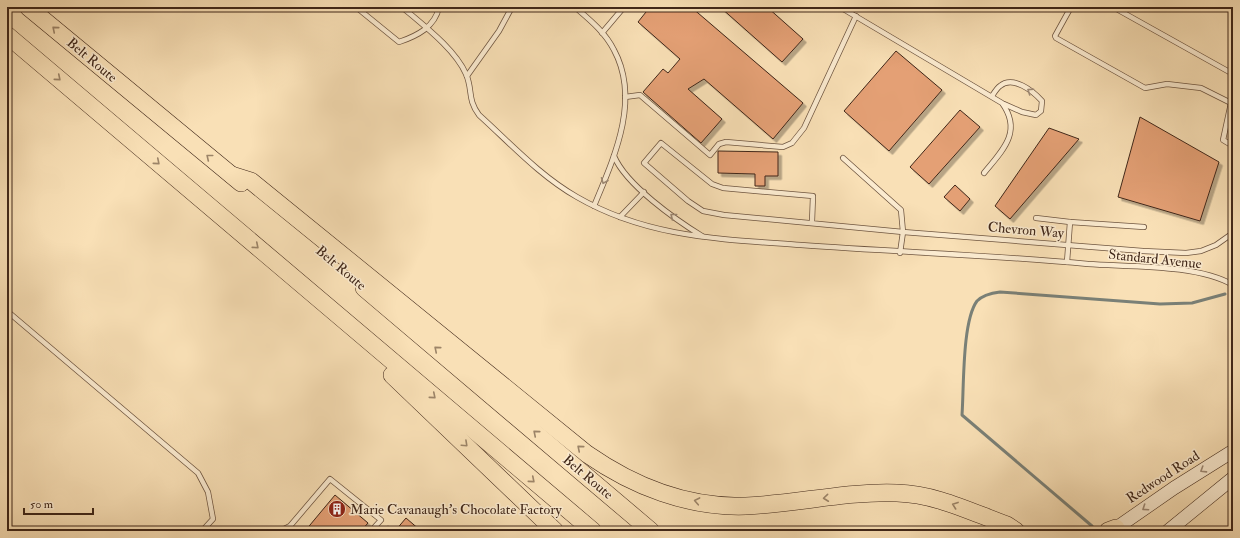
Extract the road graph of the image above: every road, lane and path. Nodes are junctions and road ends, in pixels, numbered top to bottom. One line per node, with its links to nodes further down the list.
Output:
1 (28, 7): 25 (highway, Belt Route, one-way to 1)
2 (356, 7): 12 (lane)
3 (402, 7): 12 (lane)
4 (439, 7): 12 (lane)
5 (512, 7): 16 (lane)
6 (575, 7): 13 (lane)
7 (624, 7): 13 (lane)
8 (840, 7): 11 (lane)
9 (1071, 7): 20 (lane)
10 (1113, 7): 15 (lane)
11 (856, 16): 17 (lane); 18 (lane)
12 (427, 28): 16 (lane)
13 (602, 32): 18 (lane)
14 (7, 35): 39 (highway, one-way to 39)
15 (1233, 74)
16 (467, 76): 27 (lane, Standard Avenue)
17 (992, 96): 19 (lane); 19 (lane, one-way to 17)
18 (625, 97): 22 (lane)
19 (1002, 103): 24 (lane)
20 (1232, 104): 21 (lane)
21 (1233, 146)
22 (614, 156): 26 (lane); 27 (lane, one-way to 27)
23 (843, 158): 33 (lane)
24 (984, 173)
25 (232, 175): 44 (highway, one-way to 25); 51 (highway, Belt Route, one-way to 25)
26 (644, 192): 28 (lane); 35 (lane, one-way to 26)
27 (594, 206): 28 (lane, Standard Avenue)
28 (620, 217): 35 (lane, Standard Avenue)
29 (1036, 218): 31 (lane)
30 (812, 222): 30 (lane, Chevron Way); 33 (lane, Chevron Way)
31 (1070, 222): 32 (lane); 36 (lane)
32 (1144, 227)
33 (903, 232): 36 (lane, Chevron Way); 37 (lane)
34 (1233, 233): 36 (lane, Chevron Way)
35 (705, 238): 37 (lane, Standard Avenue)
36 (1068, 245): 38 (lane)
37 (900, 253): 38 (lane, Standard Avenue)
38 (1067, 262): 40 (lane, Standard Avenue)
39 (297, 280): 49 (highway, one-way to 49); 50 (highway, one-way to 50)
40 (1233, 285)
41 (7, 311): 46 (lane)
42 (1233, 451): 45 (main road, Redwood Road, one-way to 45)
43 (1233, 478): 54 (main road)
44 (982, 516): 52 (highway); 53 (highway)
45 (1112, 530)
46 (202, 531)
47 (280, 531): 48 (lane)
48 (371, 531)
49 (555, 531)
50 (592, 531)
51 (651, 531)
52 (1006, 531)
53 (1016, 531)
54 (1168, 531)

